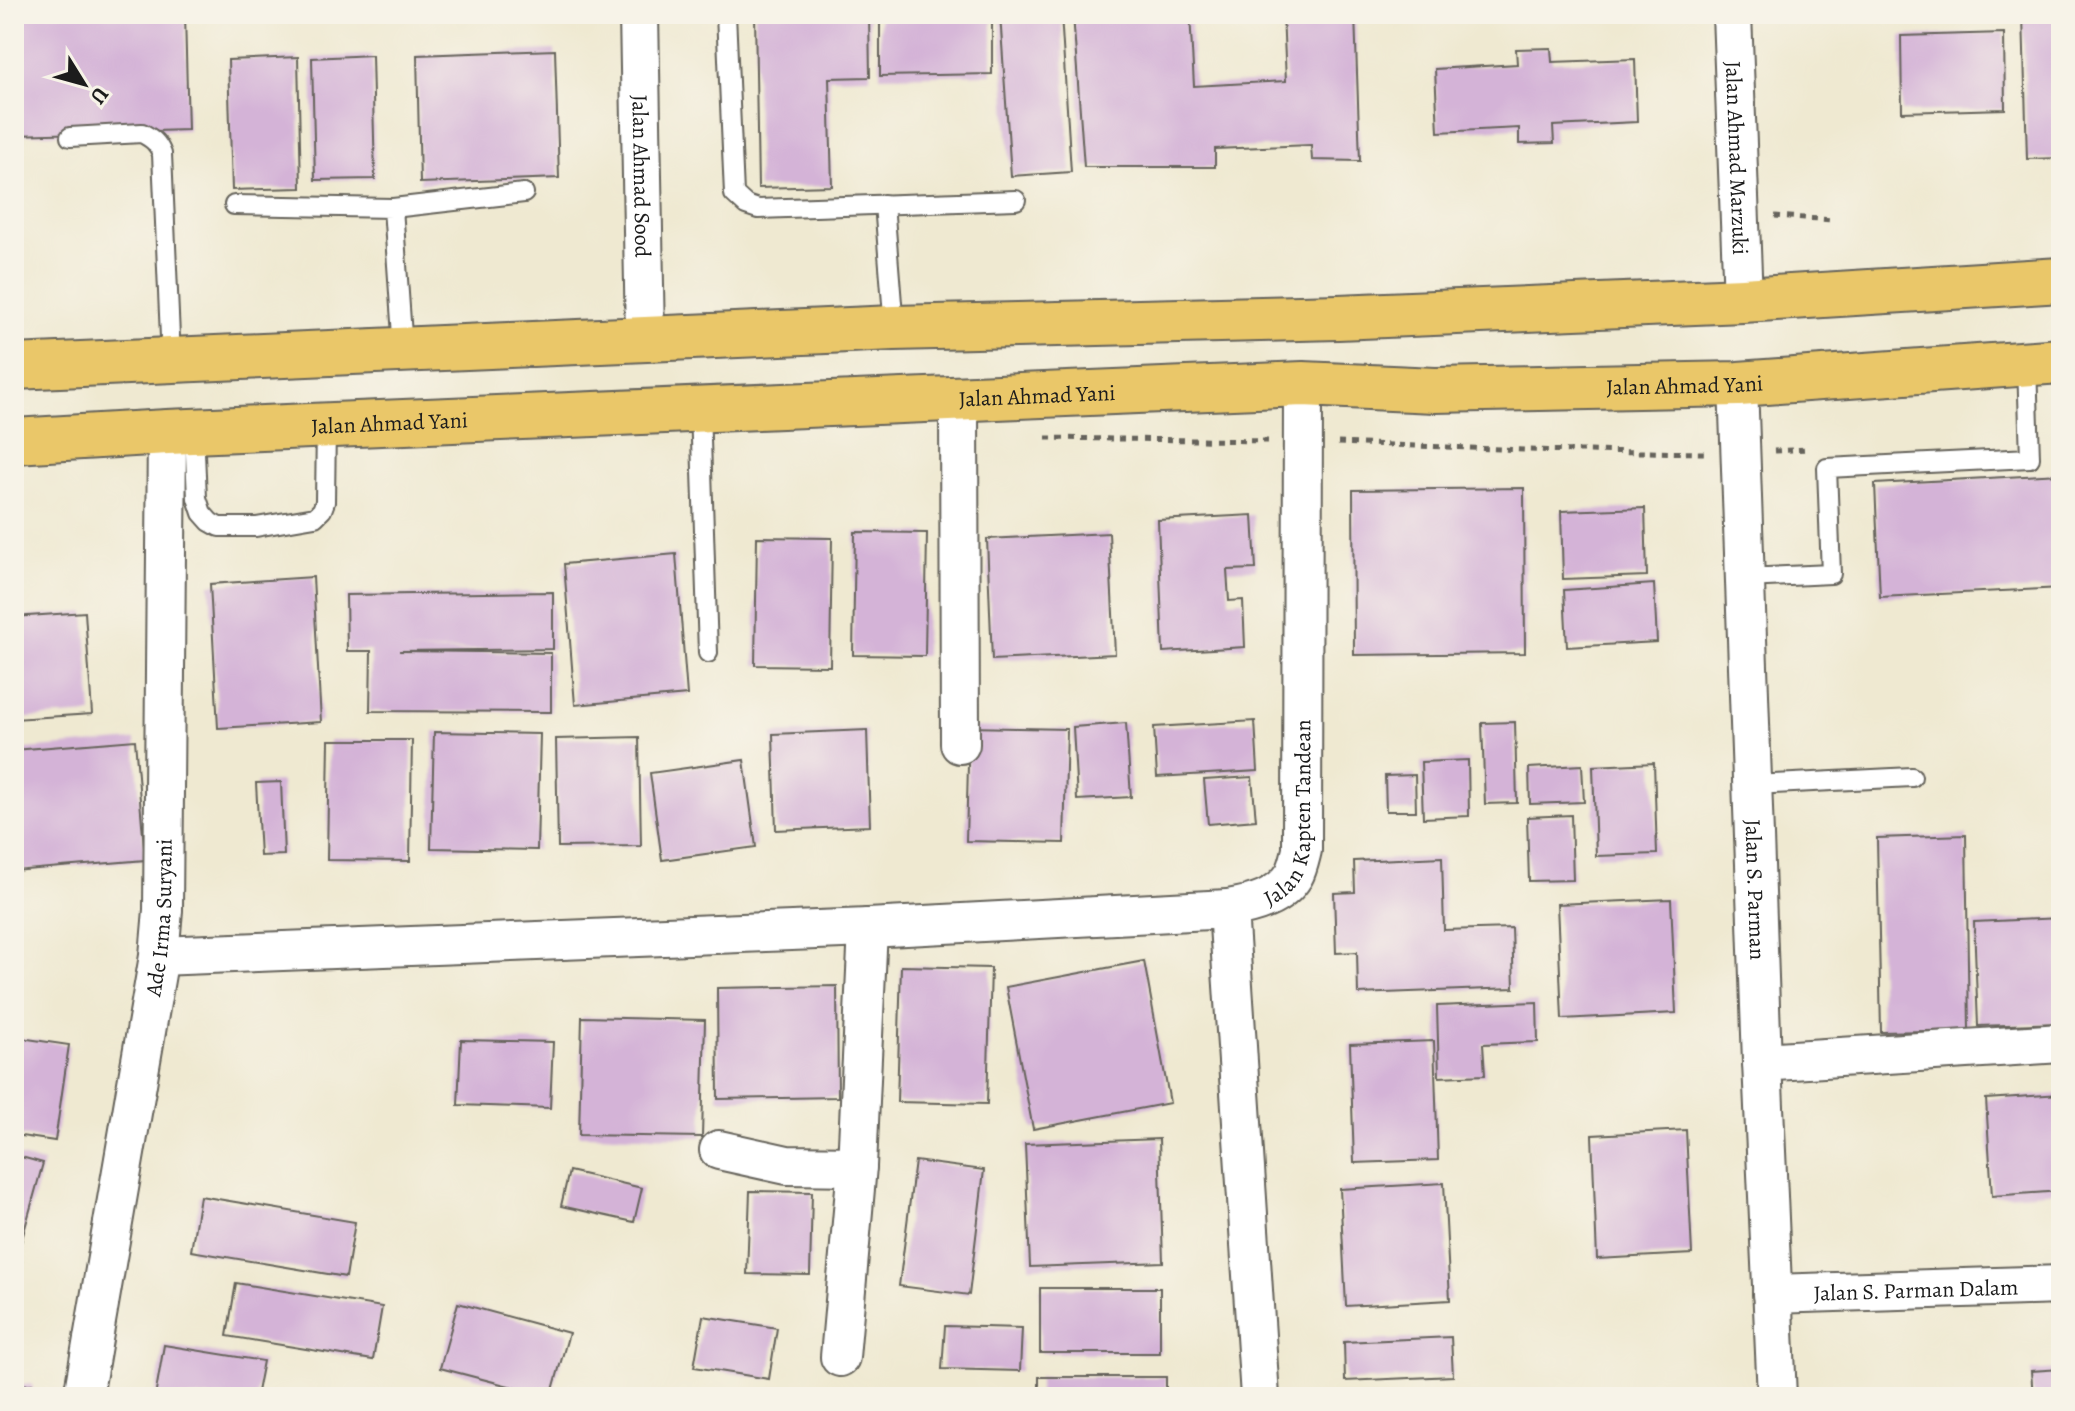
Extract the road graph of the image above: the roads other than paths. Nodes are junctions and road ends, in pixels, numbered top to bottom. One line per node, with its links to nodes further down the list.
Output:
1 (639, 14): 14 (street, Jalan Ahmad Sood)
2 (726, 14): 7 (lane)
3 (1732, 14): 11 (street, Jalan Ahmad Marzuki)
4 (70, 137): 16 (lane)
5 (524, 193): 9 (lane)
6 (1016, 200): 7 (lane)
7 (884, 204): 13 (lane)
8 (234, 205): 9 (lane)
9 (393, 208): 15 (lane)
10 (2061, 280): 11 (main road)
11 (1743, 300): 12 (main road)
12 (957, 327): 13 (main road); 21 (main road)
13 (894, 328): 14 (main road)
14 (645, 339): 15 (main road)
15 (403, 350): 16 (main road)
16 (171, 360): 18 (main road)
17 (2044, 362): 20 (main road, Jalan Ahmad Yani); 26 (lane)
18 (14, 367)
19 (1303, 384): 20 (main road, Jalan Ahmad Yani); 21 (main road, Jalan Ahmad Yani); 31 (street, Jalan Kapten Tandean)
20 (1738, 384): 26 (street, Jalan S. Parman)
21 (959, 398): 22 (main road, Jalan Ahmad Yani); 28 (street)
22 (700, 409): 23 (main road, Jalan Ahmad Yani); 27 (lane)
23 (326, 425): 24 (main road, Jalan Ahmad Yani); 24 (lane)
24 (181, 431): 25 (main road, Jalan Ahmad Yani); 33 (street, Ade Irma Suryani)
25 (14, 441)
26 (1745, 578): 30 (street, Jalan S. Parman)
27 (708, 653)
28 (960, 744)
29 (1912, 777): 30 (lane)
30 (1752, 785): 35 (street, Jalan S. Parman)
31 (1228, 909): 32 (street); 42 (street, Jalan Kapten Tandean)
32 (868, 928): 33 (street); 37 (street)
33 (159, 956): 41 (street, Ade Irma Suryani)
34 (2061, 1043): 35 (street)
35 (1762, 1062): 39 (street, Jalan S. Parman)
36 (719, 1150): 37 (street)
37 (857, 1166): 40 (street)
38 (2061, 1285): 39 (street, Jalan S. Parman Dalam)
39 (1772, 1294): 43 (street, Jalan S. Parman)
40 (840, 1357)
41 (83, 1397)
42 (1260, 1397)
43 (1777, 1397)

